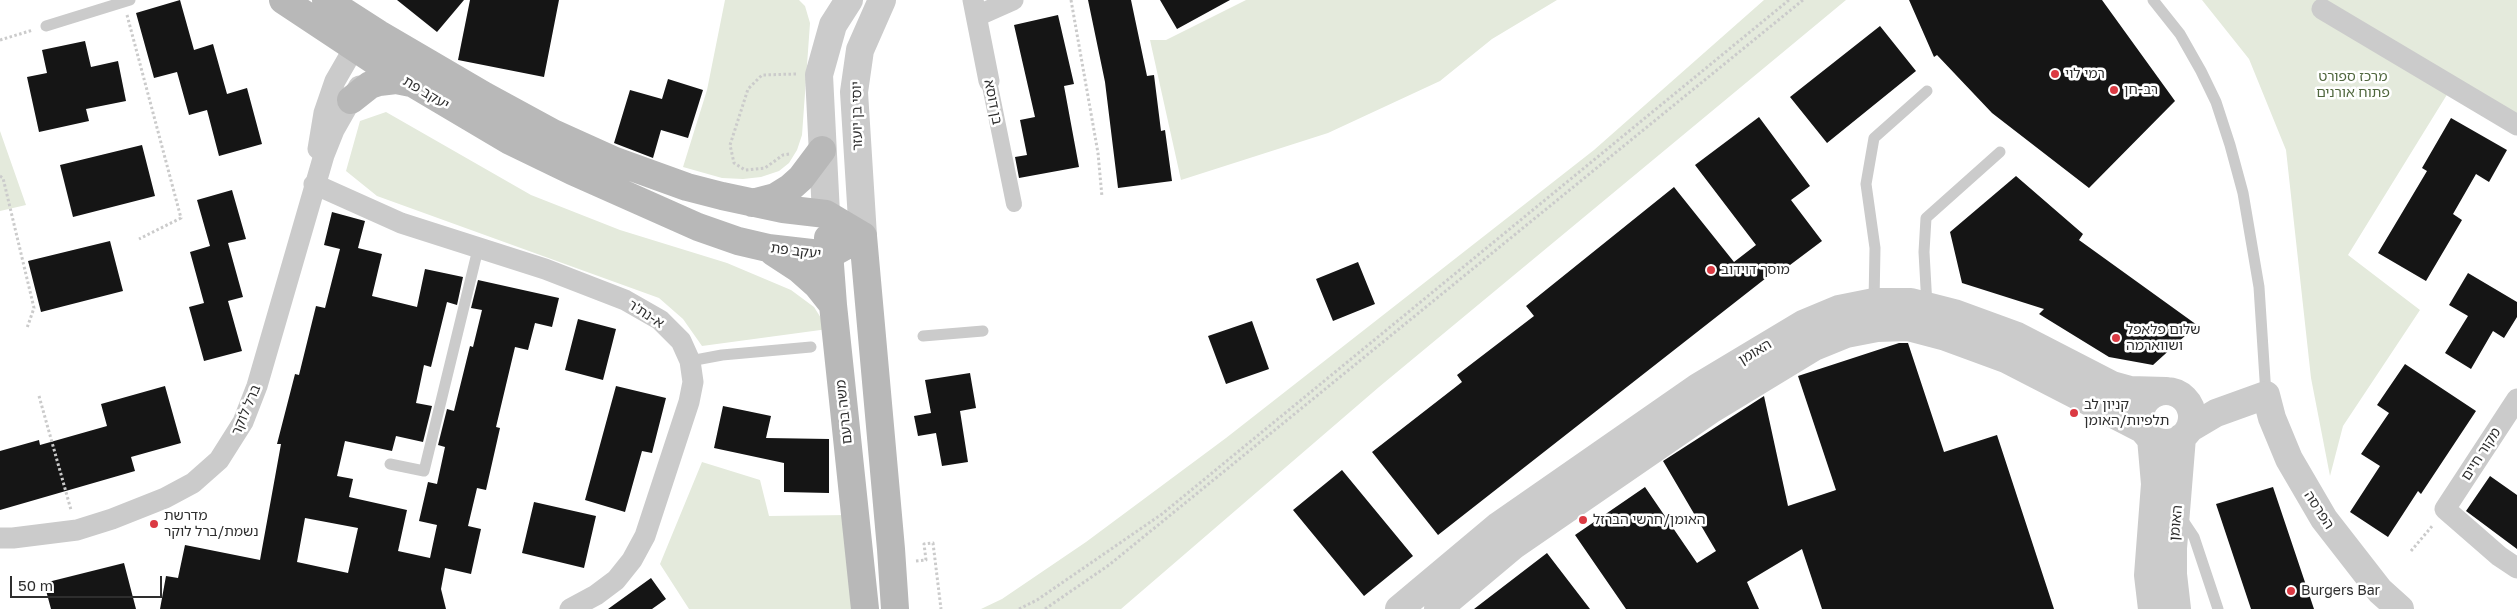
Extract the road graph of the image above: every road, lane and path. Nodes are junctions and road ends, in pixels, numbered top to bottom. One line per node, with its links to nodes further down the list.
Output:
1 (284, 0): 16 (main road, יעקב פת)
2 (326, 0): 14 (main road, יעקב פת)
3 (1012, 0): 10 (street)
4 (1071, 0): 27 (path)
5 (1789, 0): 62 (path)
6 (1803, 0): 63 (path)
7 (2153, 0): 46 (lane)
8 (847, 1): 11 (street); 17 (street)
9 (127, 2): 13 (lane); 32 (path)
10 (975, 8): 18 (street, בן דוסא)
11 (877, 9): 31 (street, יוסי בן יועזר)
12 (2322, 9): 22 (street)
13 (46, 26): 15 (path)
14 (379, 34): 16 (street, ברל לוקר); 28 (main road, יעקב פת)
15 (0, 40)
16 (365, 55): 19 (main road, יעקב פת); 21 (street, ברל לוקר); 26 (street, ברל לוקר)
17 (819, 75): 23 (street); 23 (path)
18 (989, 81): 29 (street, בן דוסא)
19 (411, 83): 21 (main road); 33 (main road, יעקב פת)
20 (1927, 91): 36 (lane)
21 (351, 100): 26 (street, ברל לוקר)
22 (2517, 125)
23 (810, 151): 28 (main road); 30 (street)
24 (2000, 152): 38 (lane)
25 (0, 176): 39 (path)
26 (314, 184): 34 (street, א-נת'ר); 53 (street, ברל לוקר)
27 (1102, 197)
28 (750, 203): 30 (main road, יעקב פת)
29 (1014, 204)
30 (826, 214): 31 (main road, יעקב פת); 35 (main road, משה ברעם)
31 (863, 236): 35 (main road, יעקב פת); 58 (main road)
32 (139, 239)
33 (768, 248): 35 (main road, יעקב פת); 37 (main road)
34 (478, 249): 43 (street, א-נת'ר); 50 (lane)
35 (829, 256): 37 (main road, משה ברעם)
36 (1874, 302): 38 (street, האומן); 64 (street, האומן)
37 (833, 305): 59 (main road, משה ברעם)
38 (1926, 306): 44 (street, האומן)
39 (27, 328)
40 (983, 331): 41 (lane)
41 (923, 336)
42 (812, 346): 43 (lane)
43 (690, 361): 60 (street, א-נת'ר)
44 (2174, 394): 46 (street); 48 (street); 49 (street)
45 (39, 396): 53 (path)
46 (2266, 396): 48 (street); 69 (street, הפרסה)
47 (2517, 399): 51 (street, מקור חיים)
48 (2185, 433): 49 (street); 52 (street, האומן)
49 (2147, 434): 65 (street, האומן); 66 (street, האומן)
50 (390, 464)
51 (2445, 510): 55 (path); 57 (street)
52 (2177, 513): 67 (street, האומן); 68 (lane)
53 (77, 530): 54 (street, ברל לוקר)
54 (0, 538)
55 (2410, 551)
56 (926, 560): 61 (path)
57 (2517, 568)
58 (894, 602)
59 (865, 604)
60 (581, 606)
61 (941, 609)
62 (1018, 609)
63 (1045, 609)
64 (1399, 609)
65 (1438, 609)
66 (2152, 609)
67 (2177, 609)
68 (2218, 609)
69 (2400, 609)

